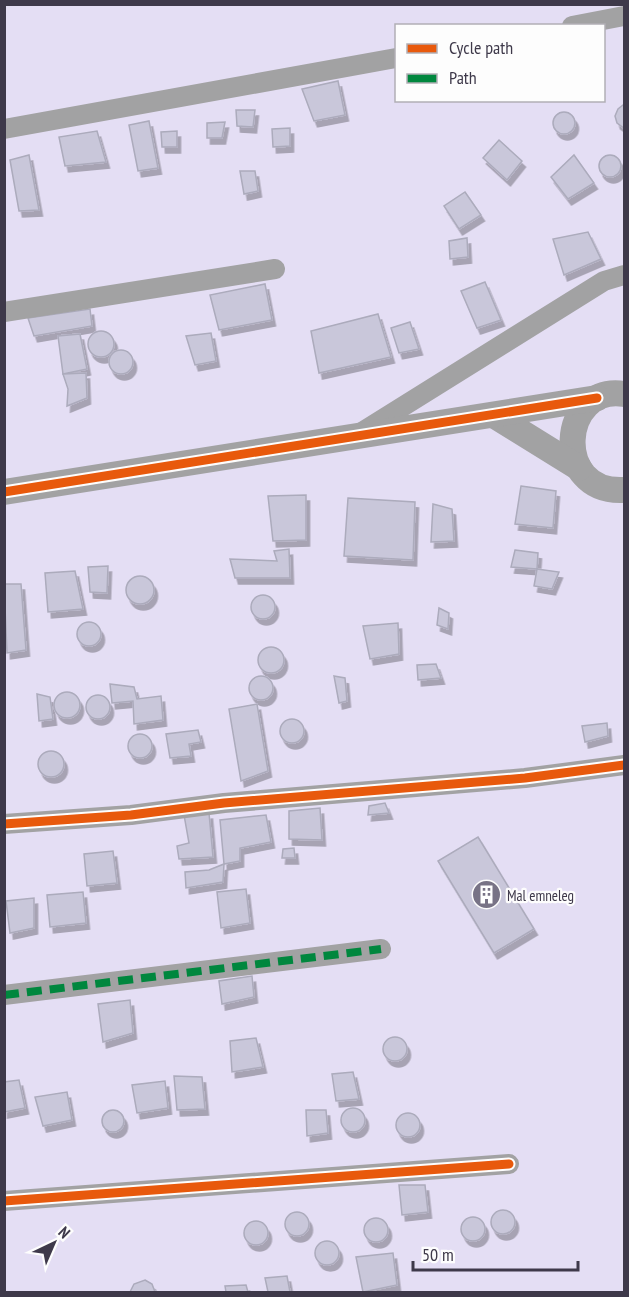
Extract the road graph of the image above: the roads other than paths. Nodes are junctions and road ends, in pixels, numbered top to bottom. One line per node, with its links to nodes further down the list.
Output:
1 (624, 16): 2 (street)
2 (582, 24)
3 (395, 58): 4 (street)
4 (4, 129)
5 (275, 269): 7 (street)
6 (624, 275): 11 (street)
7 (4, 312)
8 (624, 394): 9 (street)
9 (597, 398): 10 (street); 12 (street)
10 (495, 416): 11 (street); 12 (street)
11 (353, 438): 13 (street)
12 (579, 468): 14 (street)
13 (4, 492)
14 (620, 494)
15 (624, 765): 16 (street)
16 (4, 824)
17 (381, 949): 18 (street)
18 (4, 995)
19 (509, 1164): 20 (street)
20 (4, 1201)

